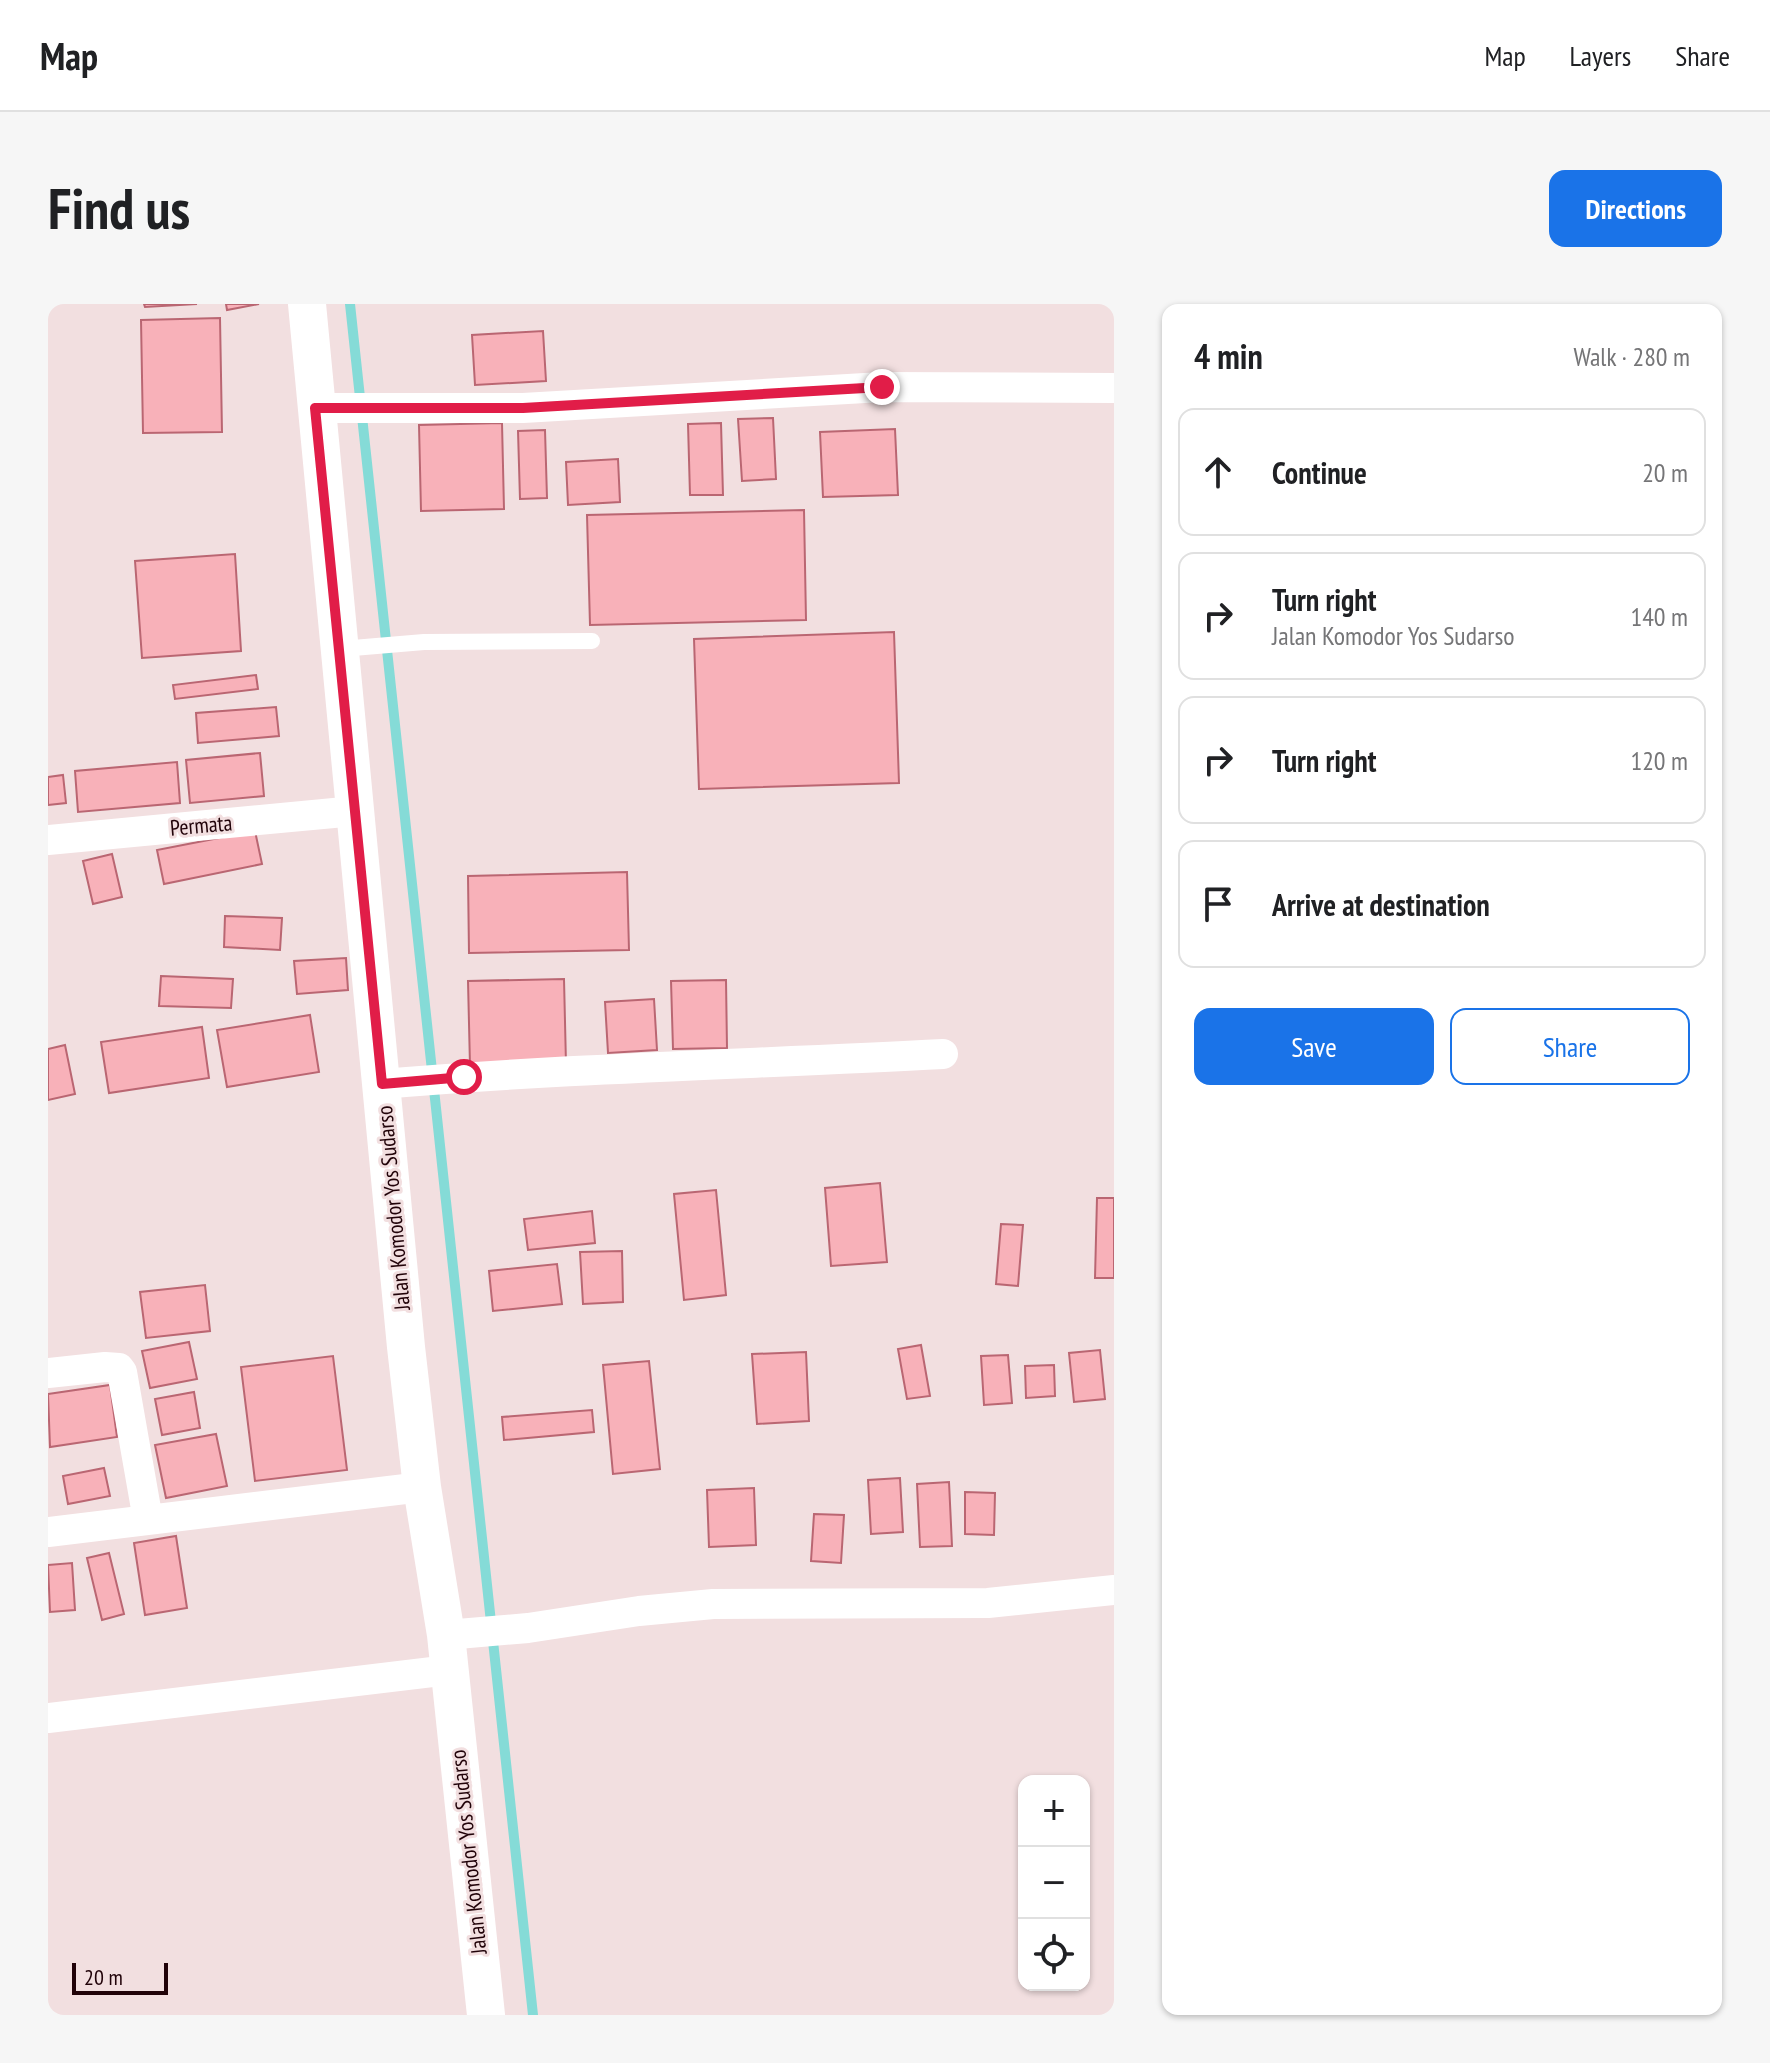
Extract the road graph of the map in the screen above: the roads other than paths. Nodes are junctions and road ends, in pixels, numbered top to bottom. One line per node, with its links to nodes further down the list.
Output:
1 (307, 304): 3 (street, Jalan Komodor Yos Sudarso)
2 (1114, 388): 3 (street)
3 (332, 408): 5 (street, Jalan Komodor Yos Sudarso)
4 (592, 641): 5 (lane)
5 (351, 648): 6 (street, Jalan Komodor Yos Sudarso)
6 (355, 811): 7 (street, Permata); 9 (street, Jalan Komodor Yos Sudarso)
7 (48, 840)
8 (943, 1054): 9 (street)
9 (397, 1083): 11 (street, Jalan Komodor Yos Sudarso)
10 (48, 1373): 12 (street)
11 (422, 1487): 12 (street); 15 (street, Jalan Komodor Yos Sudarso)
12 (148, 1520): 13 (street)
13 (48, 1532)
14 (1114, 1590): 15 (street)
15 (457, 1646): 16 (street); 17 (street, Jalan Komodor Yos Sudarso)
16 (48, 1718)
17 (486, 2015)

